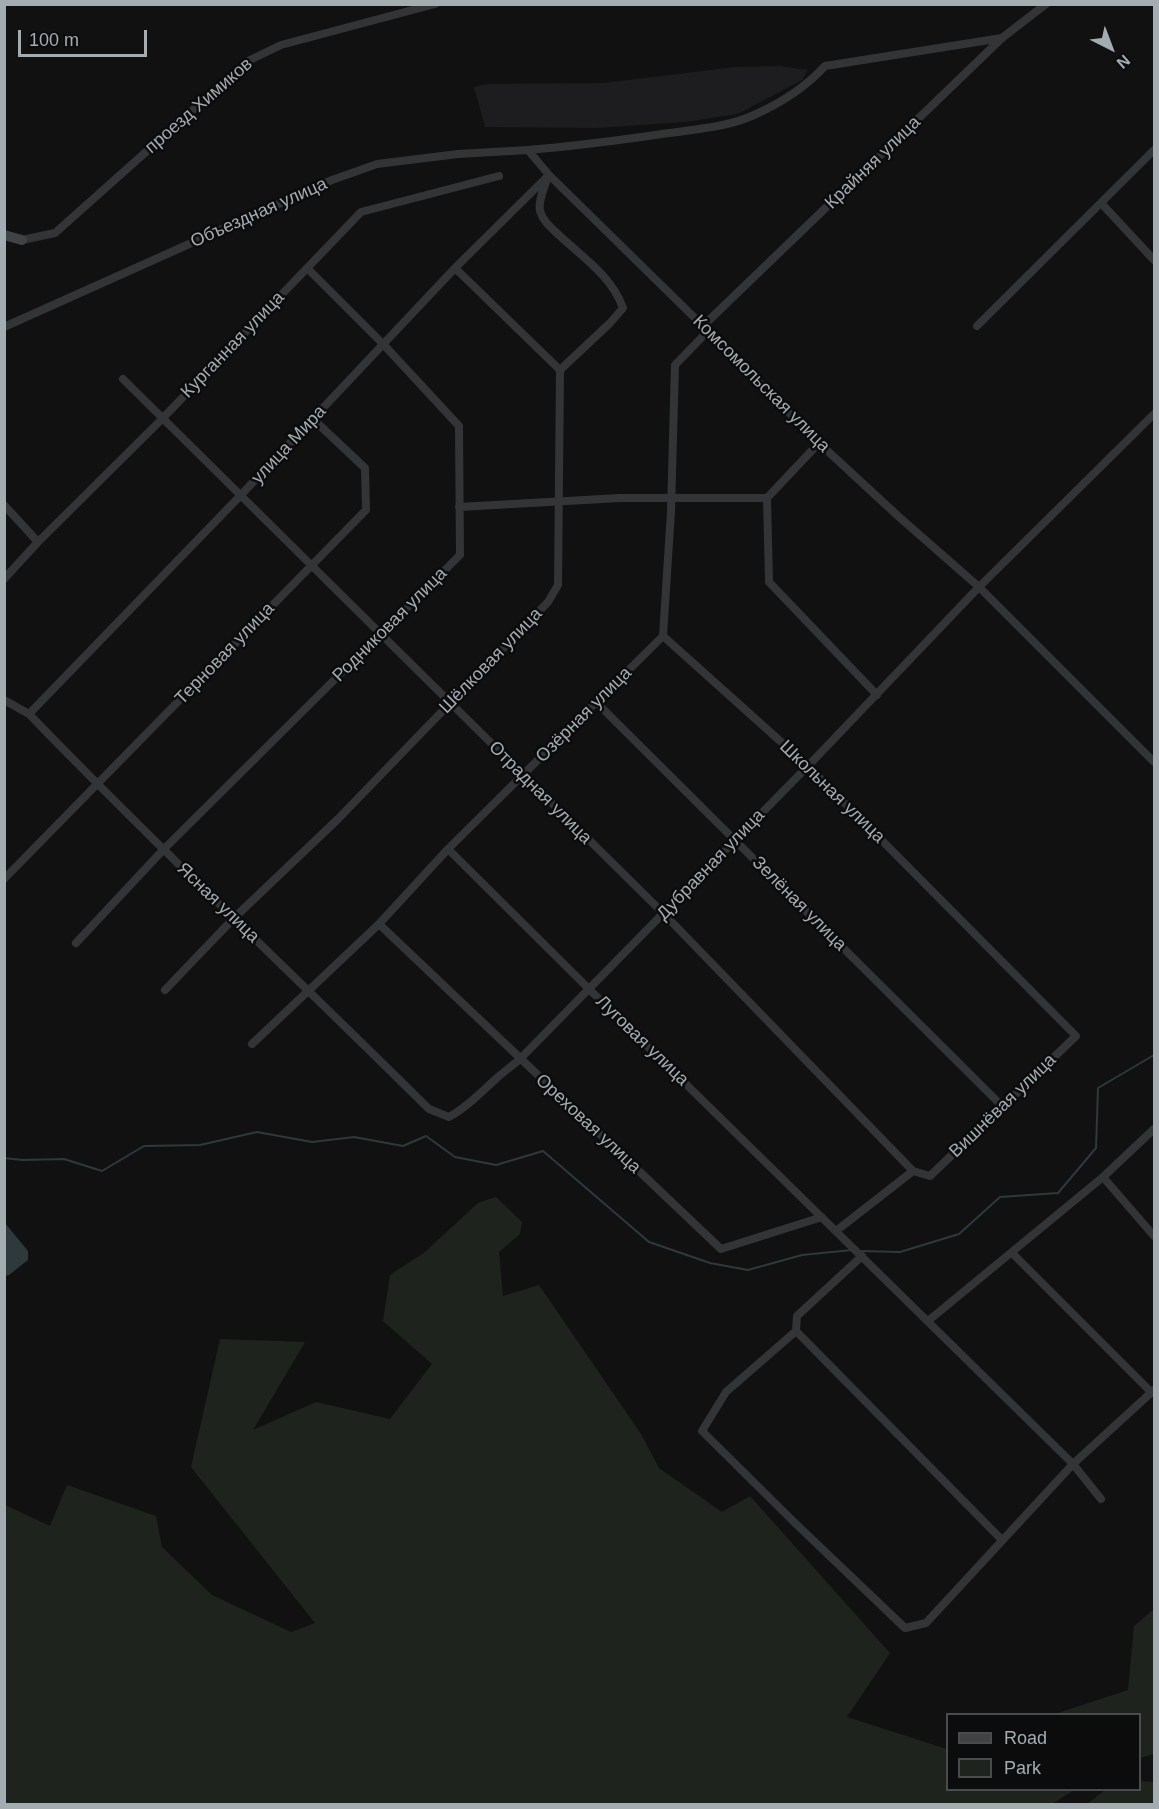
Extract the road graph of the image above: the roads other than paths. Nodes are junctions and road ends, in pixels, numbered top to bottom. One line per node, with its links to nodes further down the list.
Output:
1 (435, 4): 10 (street, проезд Химиков)
2 (1046, 4): 3 (street, Крайняя улица)
3 (1002, 38): 4 (street, Объездная улица); 16 (street, Крайняя улица)
4 (528, 150): 6 (street, Комсомольская улица); 15 (street, Объездная улица)
5 (1155, 150): 8 (street)
6 (549, 175): 13 (street, улица Мира); 16 (street, Комсомольская улица); 18 (street)
7 (499, 176): 12 (street, Курганная улица)
8 (1101, 203): 11 (street); 14 (street)
9 (4, 235): 10 (street)
10 (22, 240)
11 (1155, 260)
12 (307, 268): 17 (street, Родниковая улица); 21 (street, Курганная улица)
13 (455, 268): 17 (street, улица Мира); 18 (street)
14 (977, 326)
15 (4, 327)
16 (706, 328): 23 (street, Комсомольская улица); 26 (street)
17 (384, 345): 22 (street, улица Мира); 29 (street, Родниковая улица)
18 (560, 370): 27 (street, Шёлковая улица)
19 (123, 380): 21 (street, Отрадная улица)
20 (1155, 414): 33 (street, Дубравная улица)
21 (162, 419): 24 (street, Отрадная улица); 30 (street, Курганная улица)
22 (313, 419): 24 (street, улица Мира); 31 (street, Терновая улица)
23 (819, 443): 25 (street); 33 (street, Комсомольская улица)
24 (240, 496): 31 (street, Отрадная улица); 40 (street, улица Мира)
25 (767, 498): 26 (street); 36 (street)
26 (670, 499): 27 (street); 35 (street)
27 (559, 502): 29 (street); 39 (street, Шёлковая улица)
28 (4, 505): 30 (street)
29 (459, 507): 34 (street, Родниковая улица)
30 (38, 542): 32 (street, Курганная улица)
31 (311, 566): 34 (street, Отрадная улица); 44 (street, Терновая улица)
32 (4, 579)
33 (979, 587): 36 (street, Дубравная улица); 41 (street, Комсомольская улица)
34 (380, 635): 39 (street, Отрадная улица); 47 (street, Родниковая улица)
35 (663, 636): 38 (street, Озёрная улица); 42 (street, Школьная улица)
36 (877, 695): 42 (street, Дубравная улица)
37 (4, 700): 40 (street, Ясная улица)
38 (596, 702): 43 (street, Озёрная улица); 45 (street, Зелёная улица)
39 (449, 703): 43 (street, Отрадная улица); 50 (street, Шёлковая улица)
40 (29, 714): 44 (street, Ясная улица)
41 (1155, 762)
42 (808, 766): 45 (street, Дубравная улица); 53 (street, Школьная улица)
43 (523, 776): 46 (street, Озёрная улица); 49 (street, Отрадная улица)
44 (97, 784): 47 (street, Ясная улица); 48 (street, Терновая улица)
45 (735, 840): 49 (street, Дубравная улица); 59 (street, Зелёная улица)
46 (448, 849): 51 (street, Озёрная улица); 54 (street, Луговая улица)
47 (163, 850): 50 (street, Ясная улица); 52 (street, Родниковая улица)
48 (4, 879)
49 (664, 914): 54 (street, Дубравная улица); 62 (street, Отрадная улица)
50 (233, 919): 55 (street, Шёлковая улица); 56 (street, Ясная улица)
51 (379, 924): 56 (street, Озёрная улица); 58 (street, Ореховая улица)
52 (76, 943)
53 (996, 954): 59 (street, Вишнёвая улица)
54 (589, 989): 58 (street, Дубравная улица); 64 (street, Луговая улица)
55 (165, 990)
56 (309, 990): 57 (street, Озёрная улица); 60 (street, Ясная улица)
57 (252, 1044)
58 (520, 1059): 60 (street, Дубравная улица); 64 (street, Ореховая улица)
59 (1002, 1106): 62 (street, Вишнёвая улица)
60 (429, 1110)
61 (1155, 1129): 63 (street)
62 (913, 1171): 65 (street)
63 (1103, 1178): 66 (street); 67 (street)
64 (822, 1217): 65 (street, Луговая улица)
65 (836, 1231): 68 (street, Луговая улица)
66 (1155, 1236)
67 (1012, 1253): 69 (street); 71 (street)
68 (862, 1256): 69 (street); 70 (street)
69 (928, 1321): 72 (street)
70 (796, 1331): 74 (street); 74 (street)
71 (1153, 1391): 72 (street)
72 (1073, 1464): 73 (street); 74 (street)
73 (1101, 1498)
74 (1002, 1540)

